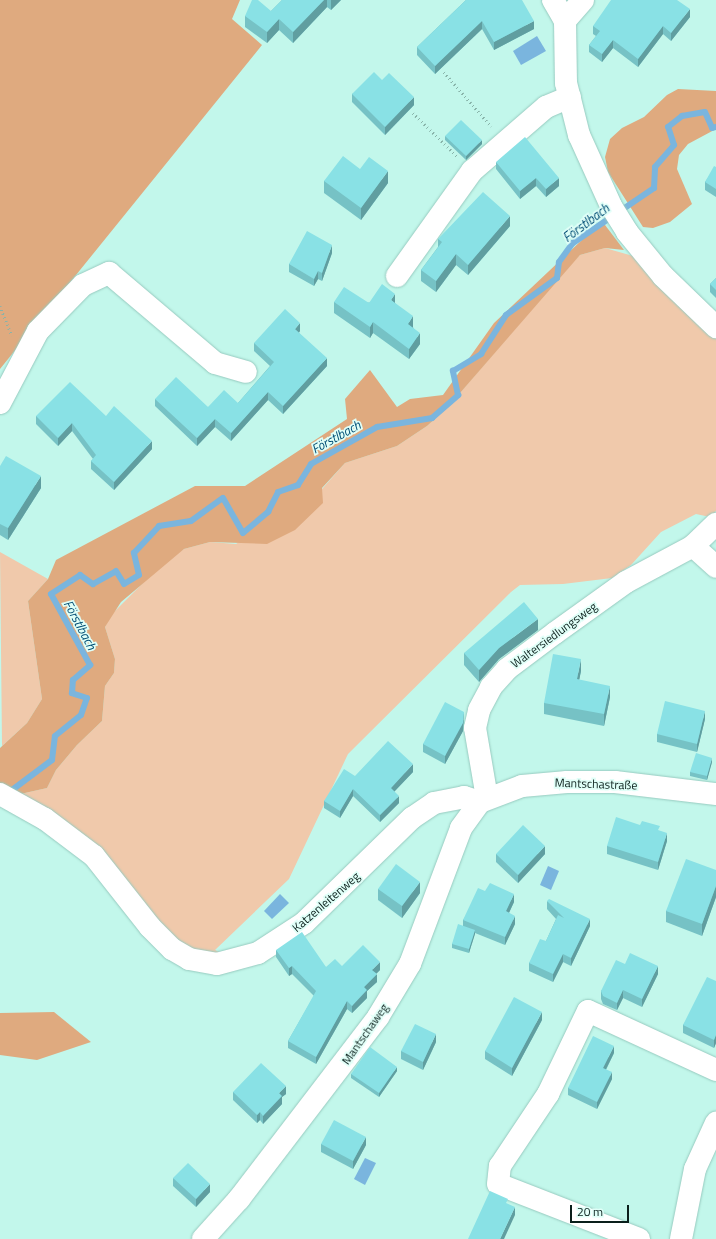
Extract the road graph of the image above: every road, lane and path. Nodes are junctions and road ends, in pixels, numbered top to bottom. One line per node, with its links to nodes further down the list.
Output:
1 (553, 0): 3 (street)
2 (583, 0): 3 (street)
3 (565, 20): 5 (street)
4 (444, 72): 7 (path)
5 (570, 97): 7 (street); 10 (street)
6 (412, 113): 8 (path)
7 (504, 141): 8 (street)
8 (472, 171): 9 (street)
9 (396, 276)
10 (716, 327)
11 (246, 372): 12 (street)
12 (0, 403)
13 (716, 524): 14 (street, Waltersiedlungsweg)
14 (693, 546): 15 (street); 18 (street, Waltersiedlungsweg)
15 (716, 567)
16 (716, 794): 18 (street, Mantschastraße)
17 (4, 796): 18 (street, Katzenleitenweg)
18 (483, 800): 21 (street, Mantschaweg)
19 (716, 1070): 22 (street)
20 (716, 1123): 23 (street)
21 (203, 1239)
22 (639, 1239)
23 (681, 1239)

